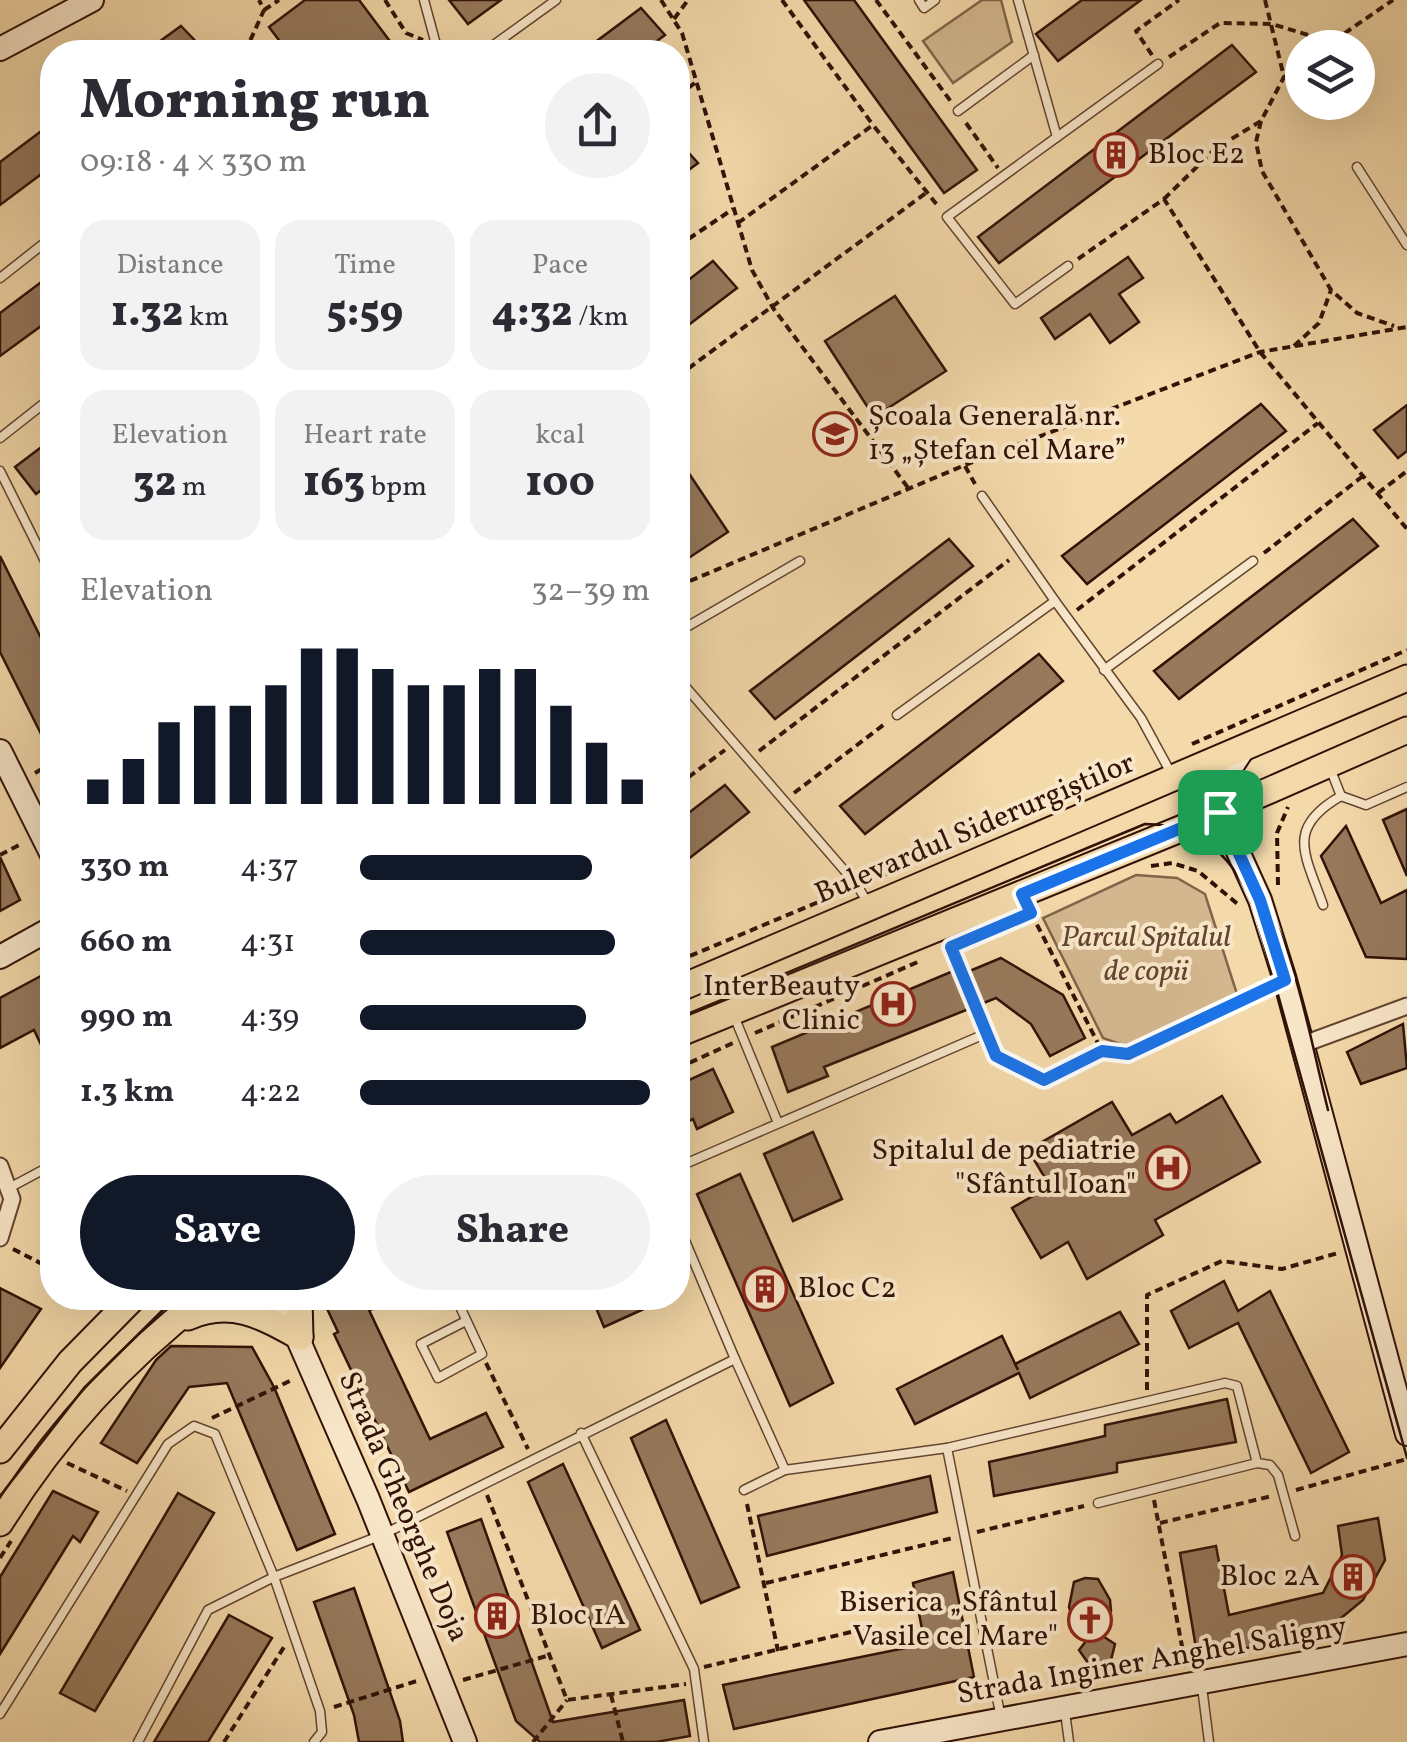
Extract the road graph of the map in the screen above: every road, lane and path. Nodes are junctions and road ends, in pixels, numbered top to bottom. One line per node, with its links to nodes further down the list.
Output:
1 (49, 0): 17 (street)
2 (259, 0): 18 (path)
3 (280, 0): 18 (path)
4 (385, 0): 23 (path)
5 (424, 0): 25 (lane)
6 (556, 0): 26 (lane)
7 (661, 0): 19 (path)
8 (688, 0): 19 (path)
9 (782, 0): 37 (path)
10 (876, 0): 35 (path)
11 (919, 0): 12 (lane)
12 (935, 0)
13 (1018, 0): 29 (lane)
14 (1179, 0): 30 (path)
15 (1265, 0): 20 (path)
16 (1393, 0): 22 (path)
17 (82, 5): 28 (street)
18 (264, 10): 24 (path)
19 (674, 19): 27 (path)
20 (1272, 24): 21 (path); 30 (path); 32 (path)
21 (1292, 30)
22 (1349, 30)
23 (406, 33)
24 (250, 40)
25 (433, 40)
26 (501, 40)
27 (681, 40)
28 (0, 49)
29 (1034, 56): 35 (lane); 38 (lane)
30 (1158, 64): 38 (lane)
31 (690, 65): 33 (path)
32 (1284, 77): 36 (path)
33 (696, 82): 34 (path); 43 (path)
34 (690, 87)
35 (958, 111): 40 (path)
36 (1261, 122): 42 (path); 51 (path)
37 (873, 125): 41 (path); 45 (path)
38 (1057, 138): 40 (lane)
39 (1356, 167): 47 (lane)
40 (1003, 176): 44 (lane)
41 (926, 193): 44 (path); 52 (path)
42 (1164, 199): 49 (path); 56 (path)
43 (733, 209): 45 (path); 46 (path)
44 (948, 218): 49 (lane)
45 (737, 224): 52 (path)
46 (690, 238)
47 (1407, 245)
48 (40, 247): 50 (lane)
49 (1068, 266)
50 (0, 278)
51 (1331, 290): 54 (path); 55 (path)
52 (773, 308): 57 (path); 65 (path)
53 (1407, 327): 54 (path)
54 (1398, 328): 55 (path)
55 (1294, 346): 56 (path)
56 (1260, 352): 59 (path); 61 (path)
57 (690, 367)
58 (40, 406): 60 (lane)
59 (1318, 422): 64 (path); 75 (path)
60 (0, 438)
61 (965, 465): 65 (path); 67 (path)
62 (0, 471): 69 (lane)
63 (1407, 471): 66 (path)
64 (1363, 476): 66 (path); 72 (path)
65 (909, 489): 73 (path)
66 (1378, 494): 68 (path)
67 (982, 496): 70 (lane)
68 (1407, 529)
69 (40, 544)
70 (1022, 550): 74 (lane); 87 (path)
71 (800, 561): 76 (lane)
72 (1253, 561): 78 (lane)
73 (690, 581)
74 (1055, 601): 75 (lane); 81 (lane)
75 (1065, 620): 78 (lane)
76 (690, 625)
77 (1407, 650): 86 (path)
78 (1104, 670): 86 (lane)
79 (1407, 678): 85 (main road, Bulevardul Siderurgiștilor)
80 (690, 692): 83 (lane)
81 (897, 715): 95 (path)
82 (1407, 730): 88 (main road)
83 (733, 744): 87 (lane); 91 (path)
84 (0, 751): 98 (street)
85 (1242, 751): 92 (main road, Bulevardul Siderurgiștilor); 97 (street)
86 (1164, 756): 92 (lane)
87 (747, 760): 95 (lane)
88 (1329, 764): 94 (lane); 97 (main road)
89 (40, 770): 90 (path)
90 (28, 777)
91 (690, 777)
92 (1174, 781): 106 (main road, Bulevardul Siderurgiștilor)
93 (1407, 787): 94 (lane)
94 (1342, 796): 105 (lane)
95 (783, 802): 103 (lane)
96 (1289, 805): 104 (path)
97 (1220, 812): 104 (street); 107 (main road)
98 (40, 830)
99 (40, 846): 100 (path)
100 (0, 855)
101 (911, 864): 103 (path)
102 (1136, 869): 104 (path)
103 (857, 885): 106 (lane); 112 (path)
104 (1260, 900): 114 (street)
105 (1324, 905)
106 (872, 908): 115 (main road, Bulevardul Siderurgiștilor)
107 (1025, 908): 109 (main road); 122 (path)
108 (40, 935): 113 (street)
109 (947, 937): 110 (path); 117 (main road); 119 (path)
110 (966, 941)
111 (933, 955): 120 (path)
112 (690, 956)
113 (0, 958)
114 (1285, 980): 121 (street); 122 (path)
115 (690, 984)
116 (1407, 1006): 121 (street)
117 (732, 1012): 118 (main road); 120 (lane)
118 (690, 1029)
119 (987, 1034): 123 (lane); 125 (lane)
120 (743, 1038): 124 (path); 125 (lane)
121 (1304, 1044): 131 (street)
122 (1102, 1051): 123 (path)
123 (996, 1056)
124 (690, 1062)
125 (778, 1123): 126 (lane)
126 (690, 1162)
127 (0, 1166): 129 (street)
128 (40, 1172): 129 (lane)
129 (10, 1188): 130 (street)
130 (0, 1240): 133 (path)
131 (1359, 1248): 147 (path); 150 (street)
132 (690, 1252): 145 (lane)
133 (40, 1262)
134 (121, 1310): 152 (main road)
135 (187, 1310): 142 (main road)
136 (204, 1310): 142 (main road)
137 (244, 1310): 143 (main road)
138 (286, 1310): 143 (street, Strada Gheorghe Doja)
139 (299, 1310): 143 (main road)
140 (461, 1310): 141 (lane)
141 (466, 1321): 144 (lane); 144 (lane)
142 (165, 1327): 153 (main road)
143 (300, 1337): 146 (street, Strada Gheorghe Doja)
144 (482, 1354): 154 (path)
145 (735, 1359): 149 (lane); 156 (lane)
146 (314, 1370): 148 (path); 163 (street, Strada Gheorghe Doja)
147 (1147, 1400): 151 (lane); 155 (lane)
148 (194, 1426): 160 (lane); 166 (lane)
149 (581, 1433): 154 (lane); 175 (lane)
150 (1407, 1434)
151 (947, 1448): 156 (lane); 164 (lane)
152 (0, 1450)
153 (49, 1454): 160 (path); 162 (main road)
154 (532, 1457): 157 (lane)
155 (1257, 1463): 159 (lane); 165 (lane)
156 (784, 1470): 158 (lane)
157 (482, 1482): 163 (lane); 174 (path)
158 (744, 1490): 167 (path)
159 (1151, 1490): 161 (lane); 177 (path)
160 (136, 1495): 183 (lane)
161 (1098, 1503): 164 (path)
162 (0, 1524)
163 (382, 1536): 166 (lane); 176 (street, Strada Gheorghe Doja)
164 (964, 1536): 167 (path); 184 (lane)
165 (1295, 1536)
166 (274, 1577): 170 (lane); 185 (lane)
167 (766, 1583): 172 (path)
168 (1407, 1627): 173 (street)
169 (868, 1628): 172 (path)
170 (294, 1630): 182 (lane); 186 (path)
171 (1407, 1644): 173 (street, Strada Inginer Anghel Saligny)
172 (778, 1651): 175 (path)
173 (1375, 1651): 177 (street, Strada Inginer Anghel Saligny)
174 (550, 1655): 176 (path); 180 (path)
175 (694, 1669): 178 (lane)
176 (442, 1679): 182 (path); 188 (street, Strada Gheorghe Doja)
177 (1195, 1682): 181 (street, Strada Inginer Anghel Saligny); 194 (lane)
178 (696, 1683): 179 (path); 191 (lane)
179 (611, 1695): 180 (path); 190 (path)
180 (567, 1700): 189 (path)
181 (1064, 1706): 184 (street, Strada Inginer Anghel Saligny); 193 (lane)
182 (320, 1711): 187 (lane)
183 (0, 1714)
184 (1001, 1719): 192 (street, Strada Inginer Anghel Saligny)
185 (138, 1742)
186 (224, 1742)
187 (314, 1742)
188 (465, 1742)
189 (533, 1742)
190 (622, 1742)
191 (704, 1742)
192 (880, 1742)
193 (1069, 1742)
194 (1209, 1742)

